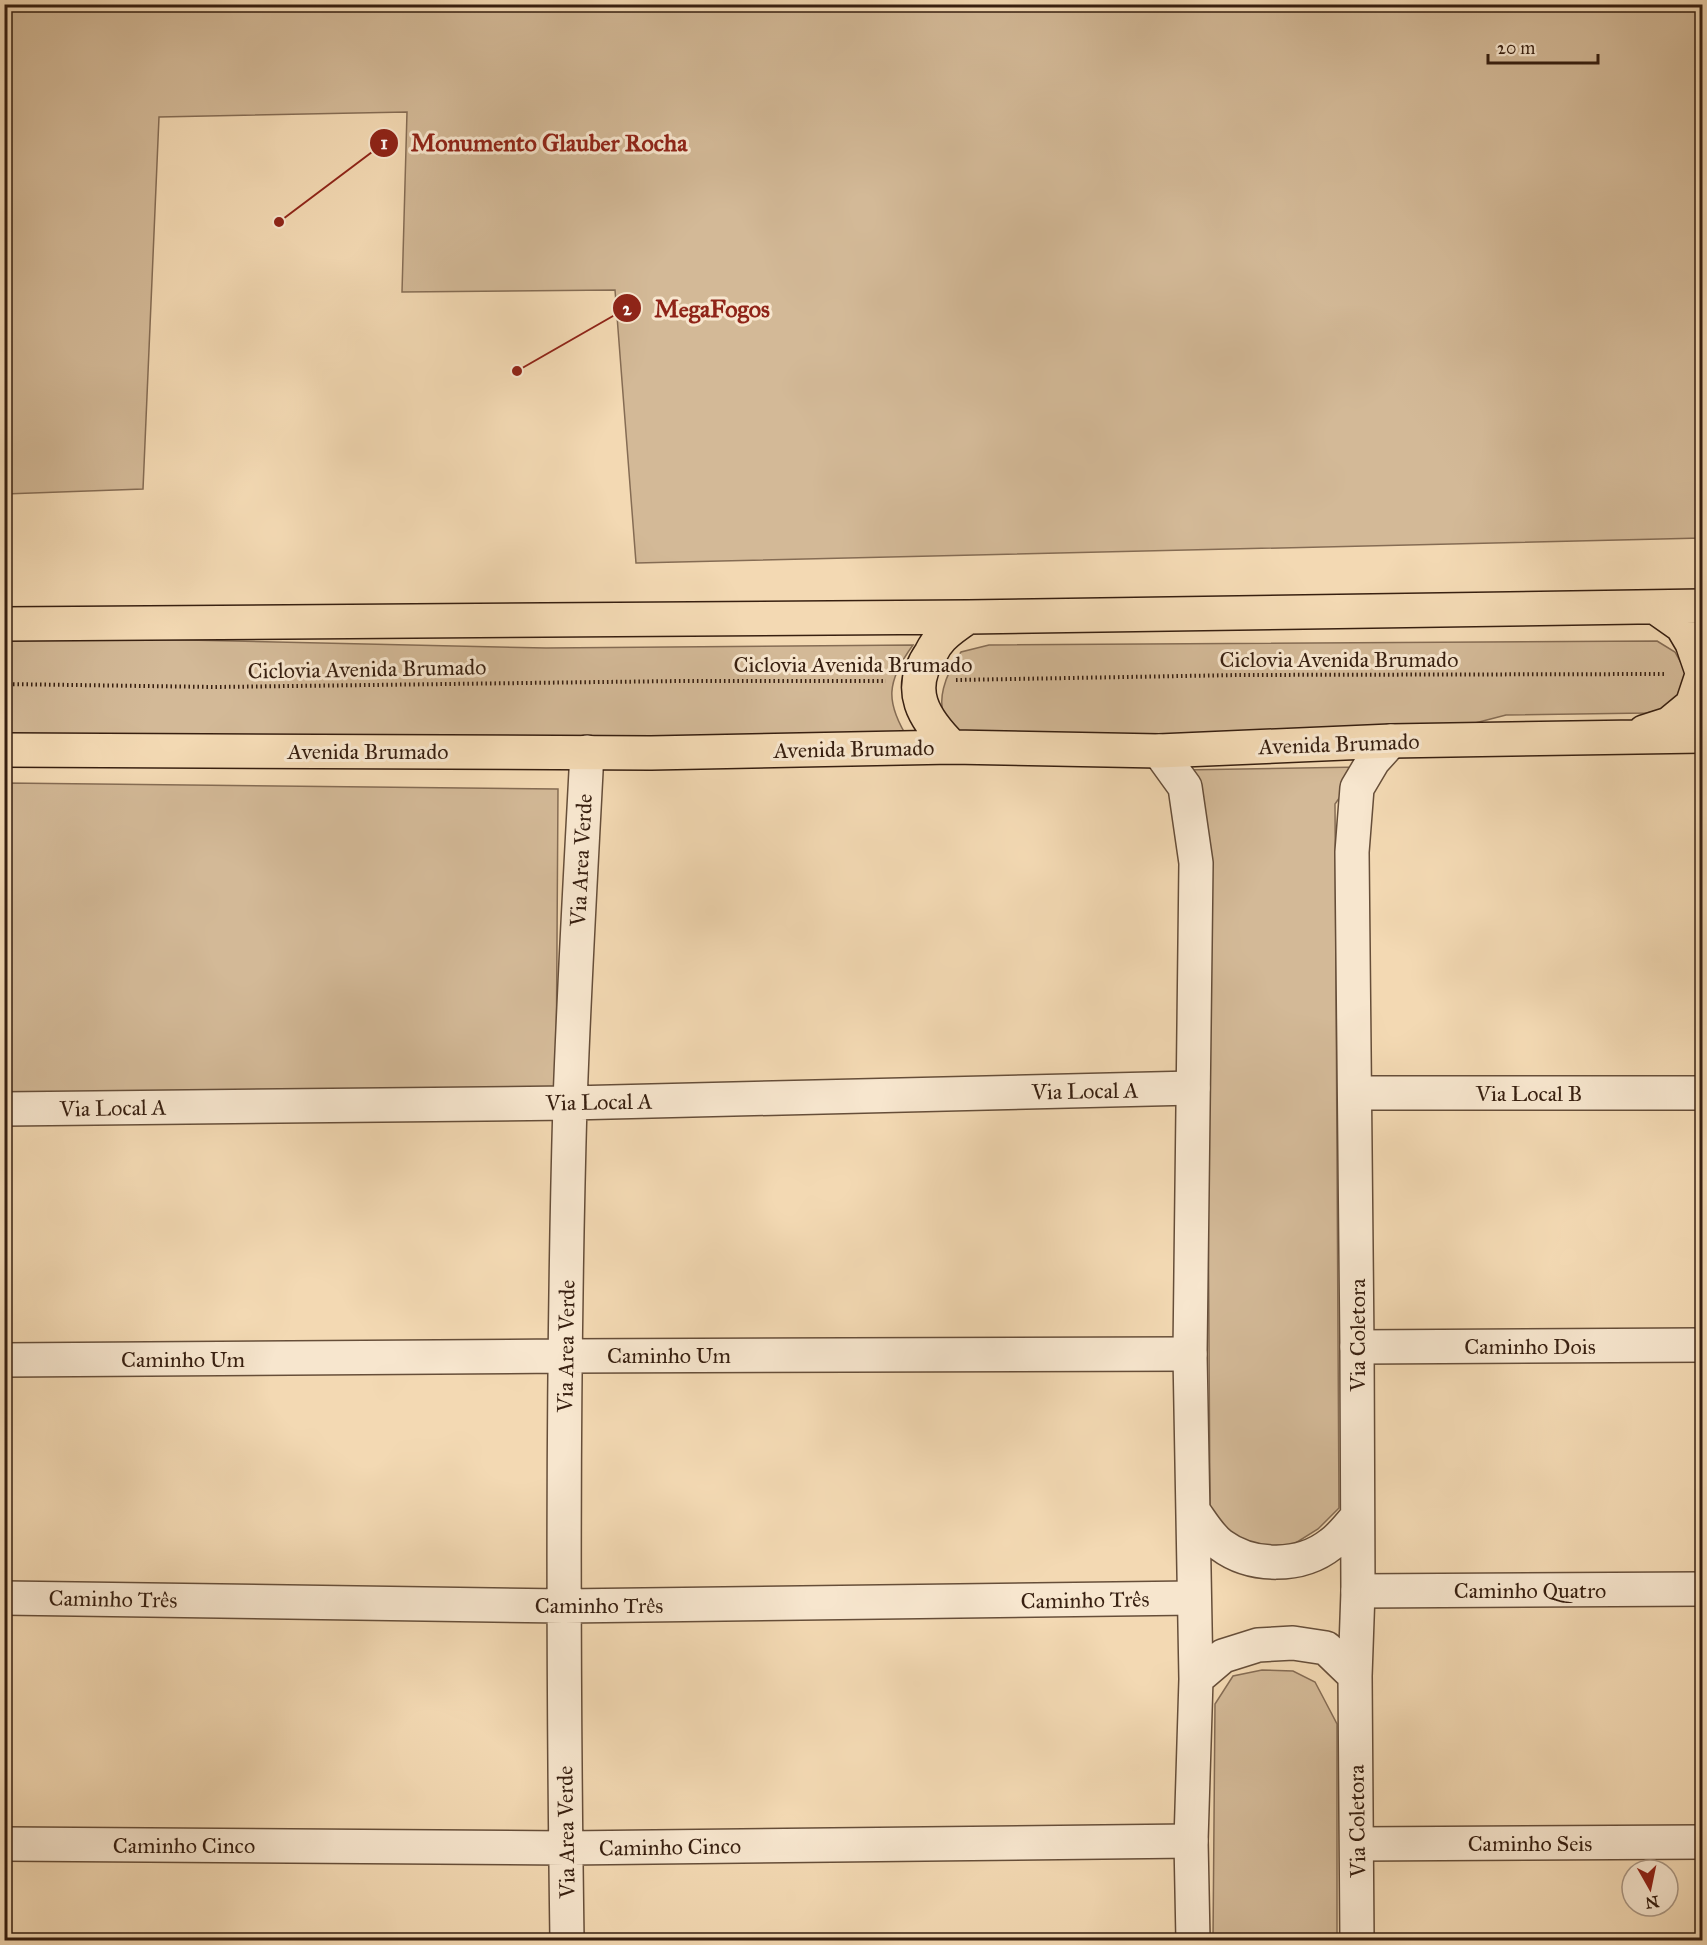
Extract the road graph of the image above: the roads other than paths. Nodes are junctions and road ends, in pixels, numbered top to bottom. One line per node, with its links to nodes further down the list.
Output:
1 (1702, 606): 2 (main road)
2 (1655, 607): 3 (main road); 5 (main road)
3 (968, 617): 4 (main road); 9 (main road)
4 (4, 624)
5 (1694, 674): 6 (main road)
6 (1631, 736): 7 (main road, Avenida Brumado); 8 (main road, Avenida Brumado)
7 (1702, 736)
8 (1391, 741): 11 (main road, Avenida Brumado); 14 (street, Via Coletora)
9 (952, 747): 11 (main road, Avenida Brumado); 12 (main road, Avenida Brumado)
10 (4, 750): 12 (main road, Avenida Brumado)
11 (1159, 751): 13 (street)
12 (586, 752): 16 (street, Via Area Verde)
13 (1193, 1088): 16 (street, Via Local A); 20 (street)
14 (1355, 1093): 15 (street, Via Local B); 19 (street, Via Coletora)
15 (1702, 1093)
16 (570, 1103): 17 (street, Via Local A); 21 (street, Via Area Verde)
17 (4, 1109)
18 (1702, 1346): 19 (street, Caminho Dois)
19 (1357, 1347): 24 (street, Via Coletora)
20 (1190, 1354): 21 (street, Caminho Um); 23 (street)
21 (565, 1356): 22 (street, Caminho Um); 29 (street, Via Area Verde)
22 (4, 1360)
23 (1194, 1512): 24 (street); 28 (street)
24 (1357, 1517): 26 (street, Via Coletora)
25 (1702, 1589): 26 (street, Caminho Quatro)
26 (1358, 1591): 30 (street, Via Coletora)
27 (4, 1598): 29 (street, Caminho Três)
28 (1194, 1598): 29 (street, Caminho Três); 31 (street)
29 (564, 1606): 36 (street, Via Area Verde)
30 (1355, 1676): 31 (street); 35 (street, Via Coletora)
31 (1196, 1679): 32 (street)
32 (1191, 1841): 36 (street, Caminho Cinco); 38 (street)
33 (1702, 1842): 35 (street, Caminho Seis)
34 (4, 1844): 36 (street, Caminho Cinco)
35 (1357, 1844): 39 (street, Via Coletora)
36 (566, 1848): 37 (street, Via Area Verde)
37 (567, 1941)
38 (1193, 1941)
39 (1357, 1941)

